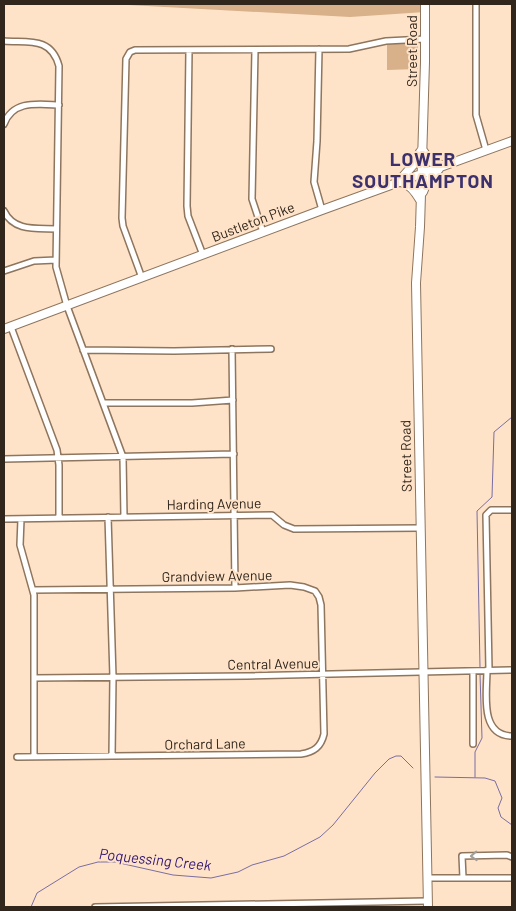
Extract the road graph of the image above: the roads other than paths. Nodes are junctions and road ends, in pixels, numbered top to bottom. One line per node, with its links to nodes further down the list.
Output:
1 (425, 4): 3 (main road, Street Road)
2 (476, 4): 12 (street)
3 (425, 39): 5 (street); 11 (main road, Street Road)
4 (4, 41): 8 (street)
5 (319, 49): 7 (street); 17 (street)
6 (190, 50): 7 (street); 21 (street); 24 (street)
7 (255, 50): 20 (street)
8 (59, 105): 9 (street); 19 (street)
9 (4, 124)
10 (512, 141): 12 (main road, Bustleton Pike)
11 (422, 148): 13 (main road); 14 (main road, Street Road); 15 (main road)
12 (486, 150): 13 (main road, Bustleton Pike)
13 (442, 165): 14 (main road, Bustleton Pike); 16 (main road)
14 (421, 173): 15 (main road, Bustleton Pike); 16 (main road, Street Road)
15 (399, 181): 16 (main road); 17 (main road, Bustleton Pike)
16 (420, 201): 43 (main road, Street Road)
17 (322, 210): 20 (main road, Bustleton Pike)
18 (4, 211): 19 (street)
19 (56, 229): 22 (street)
20 (263, 232): 21 (main road, Bustleton Pike)
21 (203, 255): 24 (main road, Bustleton Pike)
22 (56, 260): 23 (street); 25 (street)
23 (4, 271)
24 (142, 278): 25 (main road, Bustleton Pike)
25 (67, 306): 26 (main road, Bustleton Pike); 29 (street)
26 (7, 328): 34 (street)
27 (271, 348): 28 (street)
28 (232, 349): 29 (street); 30 (street)
29 (83, 350): 31 (street)
30 (233, 400): 31 (street); 32 (street)
31 (104, 403): 33 (street)
32 (234, 454): 33 (street); 37 (street)
33 (123, 457): 34 (street); 39 (street)
34 (58, 458): 35 (street); 40 (street)
35 (4, 459)
36 (512, 510): 47 (street)
37 (235, 516): 39 (street, Harding Avenue); 43 (street, Harding Avenue); 45 (street)
38 (108, 517): 39 (street, Harding Avenue); 40 (street, Harding Avenue); 44 (street)
39 (124, 517)
40 (59, 518): 41 (street, Harding Avenue)
41 (21, 519): 42 (street, Harding Avenue); 46 (street)
42 (4, 520)
43 (420, 528): 50 (main road, Street Road)
44 (110, 588): 45 (street, Grandview Avenue); 46 (street, Grandview Avenue); 52 (street)
45 (234, 588): 51 (street, Grandview Avenue)
46 (33, 590): 53 (street)
47 (488, 670): 48 (street, Central Avenue); 49 (street, Central Avenue); 54 (street)
48 (512, 670)
49 (473, 671): 50 (street, Central Avenue); 55 (street)
50 (423, 672): 51 (street, Central Avenue); 60 (main road, Street Road)
51 (323, 675): 52 (street, Central Avenue); 56 (street, Orchard Lane)
52 (113, 677): 53 (street, Central Avenue); 56 (street)
53 (34, 678): 58 (street)
54 (512, 736)
55 (473, 744)
56 (112, 756): 58 (street, Orchard Lane)
57 (17, 757): 58 (street, Orchard Lane)
58 (34, 757)
59 (512, 857): 61 (street, one-way to 61)
60 (427, 878): 61 (street); 63 (main road, Street Road)
61 (463, 878): 62 (street)
62 (512, 878)
63 (427, 904): 64 (street)
64 (251, 906): 65 (street)
65 (95, 907)

